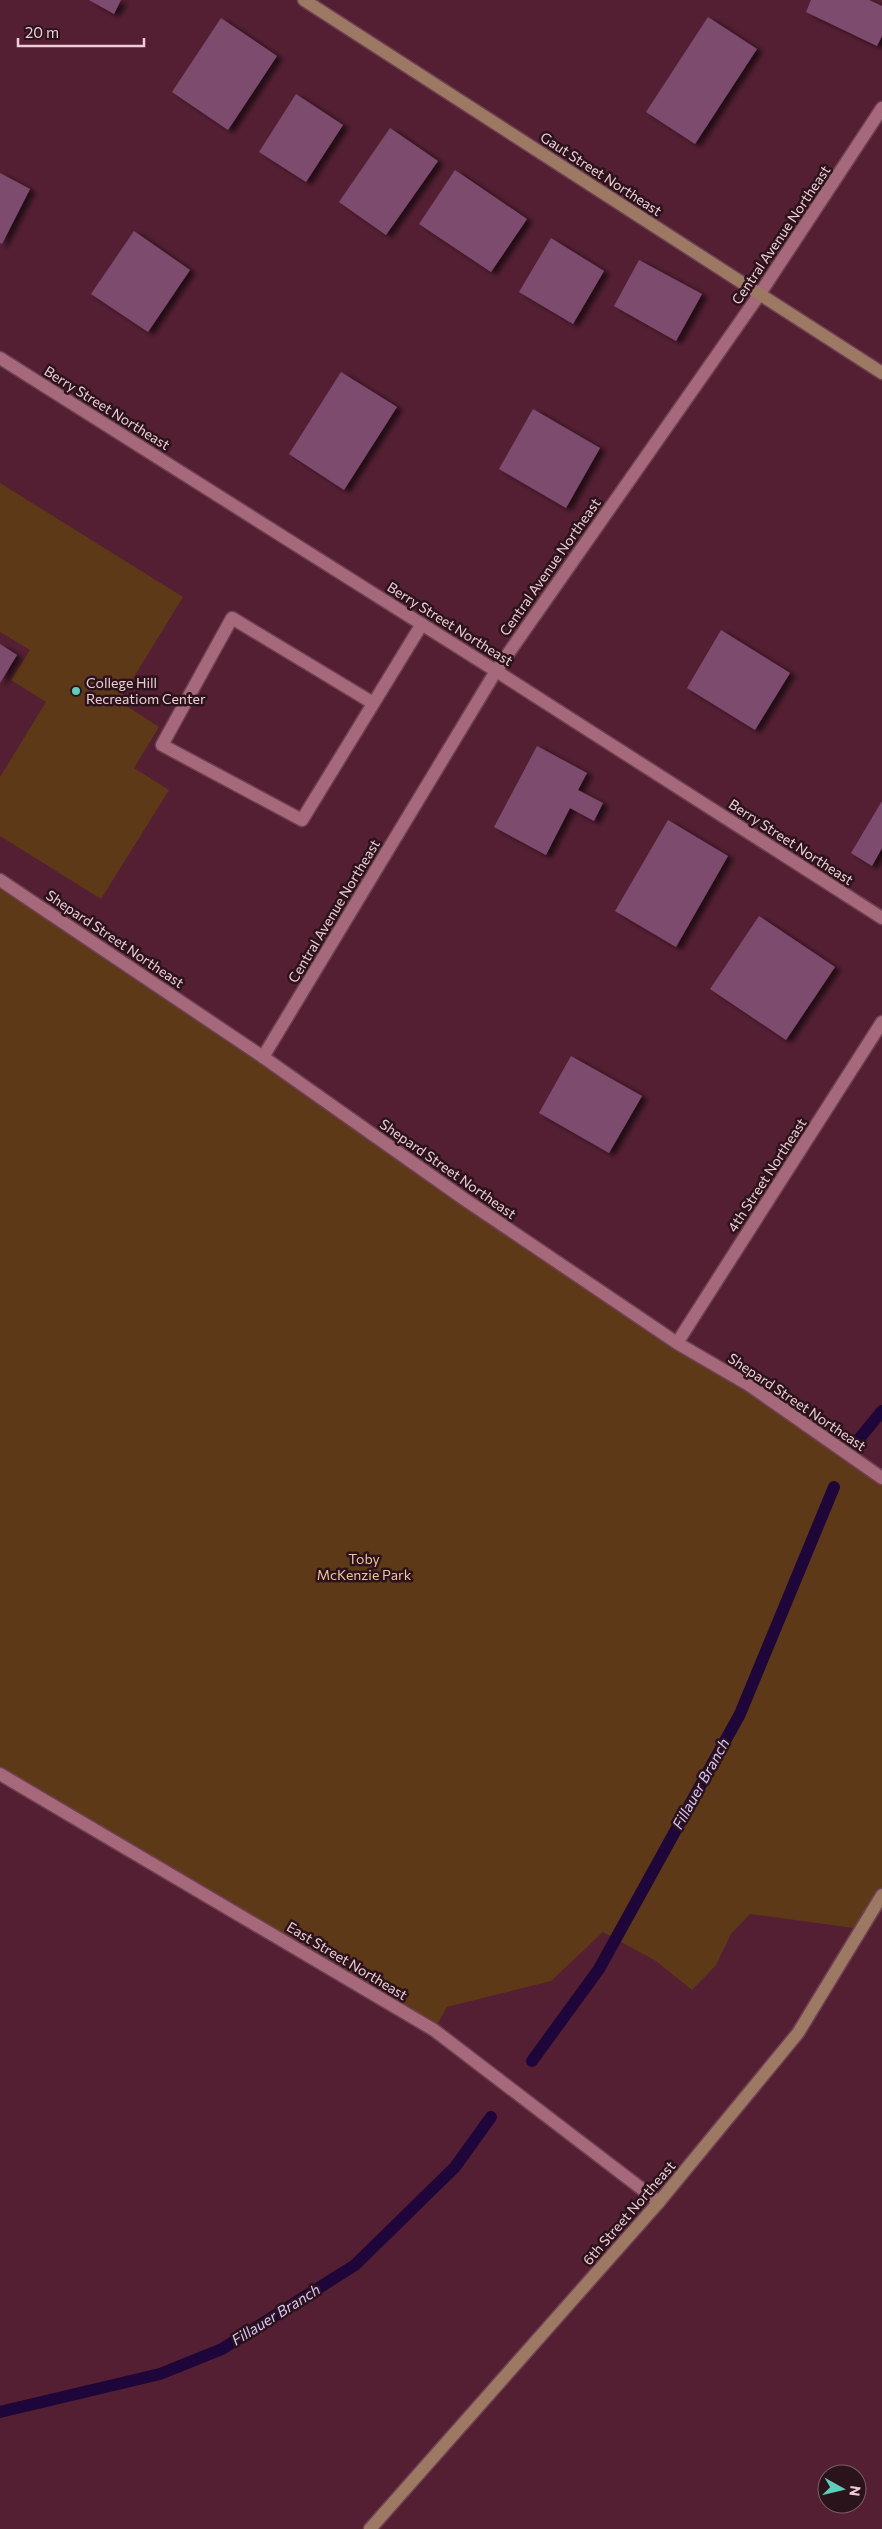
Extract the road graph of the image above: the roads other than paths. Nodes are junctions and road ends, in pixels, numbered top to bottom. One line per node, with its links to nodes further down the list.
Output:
1 (304, 0): 3 (street, Gaut Street Northeast)
2 (882, 108): 3 (street, Central Avenue Northeast)
3 (759, 295): 5 (street, Gaut Street Northeast); 7 (street, Central Avenue Northeast)
4 (0, 358): 6 (street, Berry Street Northeast)
5 (882, 373)
6 (422, 624): 7 (street, Berry Street Northeast); 8 (street)
7 (496, 671): 10 (street, Berry Street Northeast); 12 (street, Central Avenue Northeast)
8 (374, 703): 8 (street)
9 (0, 880): 12 (street, Shepard Street Northeast)
10 (882, 918)
11 (882, 1022): 13 (street, 4th Street Northeast)
12 (263, 1056): 13 (street, Shepard Street Northeast)
13 (677, 1343): 14 (street, Shepard Street Northeast)
14 (882, 1478)
15 (0, 1774): 17 (street, East Street Northeast)
16 (882, 1895): 17 (street, 6th Street Northeast)
17 (659, 2202): 18 (street, 6th Street Northeast)
18 (370, 2529)

